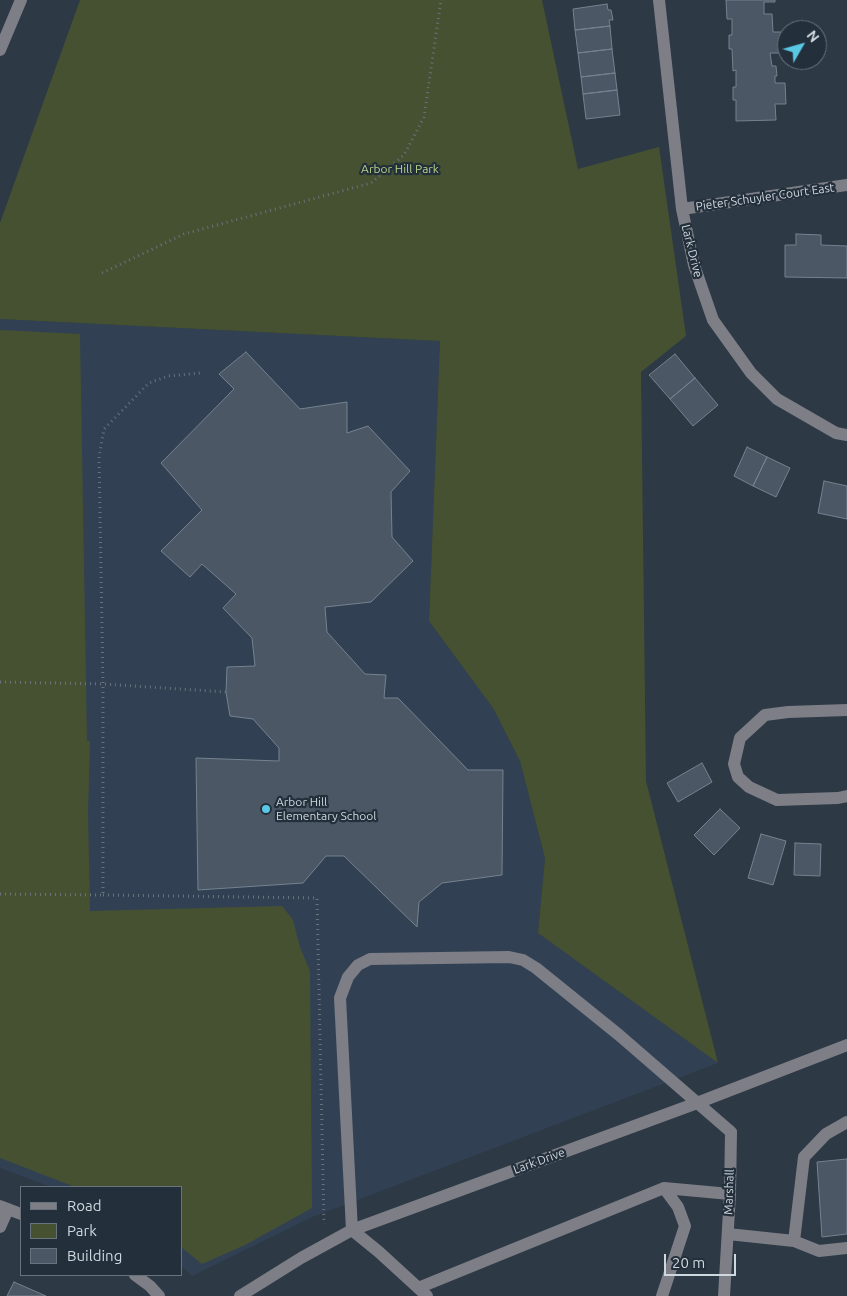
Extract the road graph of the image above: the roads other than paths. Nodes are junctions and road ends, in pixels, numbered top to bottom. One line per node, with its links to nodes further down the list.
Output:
1 (21, 0): 3 (street)
2 (659, 0): 5 (street, Lark Drive)
3 (0, 50)
4 (847, 185): 5 (street, Pieter Schuyler Court East)
5 (682, 209): 6 (street, Lark Drive)
6 (847, 435)
7 (847, 710): 8 (street)
8 (847, 796)
9 (847, 1045): 10 (street, Lark Drive)
10 (697, 1103): 13 (street, Marshall); 17 (street, Lark Drive); 17 (street)
11 (847, 1122): 19 (street)
12 (664, 1188): 13 (street); 22 (street); 25 (street)
13 (730, 1194): 18 (street, Marshall)
14 (4, 1208): 15 (street); 16 (street)
15 (20, 1214)
16 (0, 1227)
17 (352, 1230): 22 (street); 24 (street, Lark Drive)
18 (728, 1234): 19 (street); 26 (street, Marshall)
19 (794, 1241): 20 (street)
20 (847, 1248)
21 (136, 1276): 23 (street)
22 (422, 1292)
23 (159, 1296)
24 (240, 1296)
25 (662, 1296)
26 (724, 1296)

